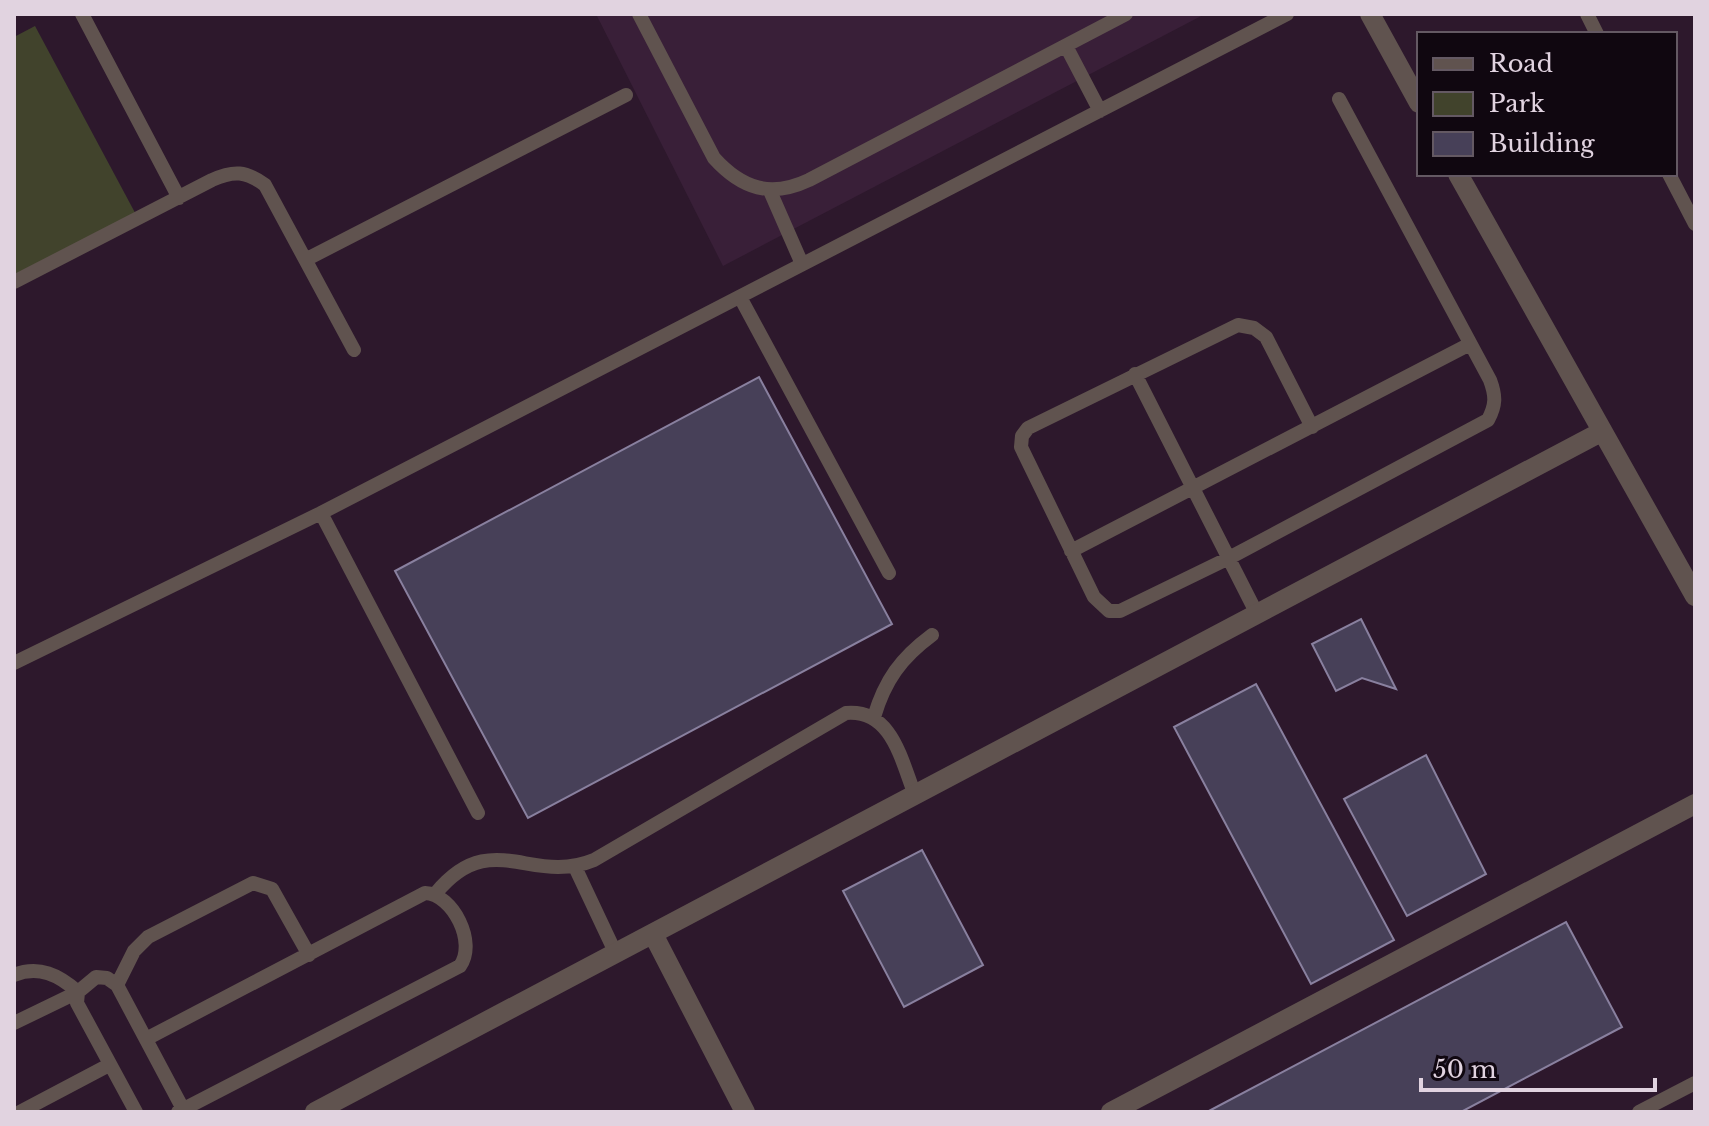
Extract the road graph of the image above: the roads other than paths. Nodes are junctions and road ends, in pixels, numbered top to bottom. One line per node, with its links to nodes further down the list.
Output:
1 (82, 14): 16 (lane)
2 (639, 14): 15 (lane)
3 (1126, 14): 8 (lane)
4 (1287, 14): 12 (lane)
5 (1370, 14): 11 (street)
6 (1587, 14): 7 (lane)
7 (1596, 32)
8 (1066, 46): 12 (lane); 15 (lane)
9 (626, 95): 18 (lane)
10 (1339, 99): 22 (lane)
11 (1417, 99)
12 (1100, 111): 19 (lane)
13 (1459, 176): 26 (street)
14 (1670, 176): 17 (lane)
15 (770, 191): 19 (lane)
16 (179, 198): 18 (lane); 20 (lane)
17 (1695, 224)
18 (307, 259): 23 (lane)
19 (802, 264): 21 (lane)
20 (14, 282)
21 (740, 297): 28 (lane); 31 (lane)
22 (1470, 344): 25 (lane); 30 (lane)
23 (354, 350)
24 (1135, 374): 25 (lane); 27 (lane); 29 (lane)
25 (1312, 427): 27 (lane)
26 (1601, 432): 32 (street); 33 (street)
27 (1193, 488): 29 (lane); 30 (lane)
28 (321, 513): 35 (lane); 39 (lane)
29 (1071, 551): 30 (lane)
30 (1229, 558): 33 (lane)
31 (889, 573)
32 (1695, 596)
33 (1257, 614): 37 (street)
34 (932, 635): 36 (lane)
35 (14, 663)
36 (874, 717): 37 (lane); 40 (lane)
37 (915, 795): 42 (street)
38 (1695, 804): 57 (street)
39 (478, 813)
40 (575, 867): 41 (lane); 43 (lane)
41 (436, 893): 44 (lane); 52 (lane)
42 (653, 934): 43 (street); 56 (street)
43 (616, 954): 55 (street)
44 (309, 955): 46 (lane); 49 (lane)
45 (14, 975): 47 (lane)
46 (117, 985): 47 (lane); 49 (lane)
47 (78, 992): 48 (lane); 50 (lane)
48 (14, 1023)
49 (146, 1039): 52 (lane)
50 (109, 1065): 53 (lane); 54 (lane)
51 (1695, 1083): 58 (lane)
52 (181, 1110)
53 (20, 1112)
54 (136, 1112)
55 (315, 1112)
56 (745, 1112)
57 (1111, 1112)
58 (1639, 1112)

